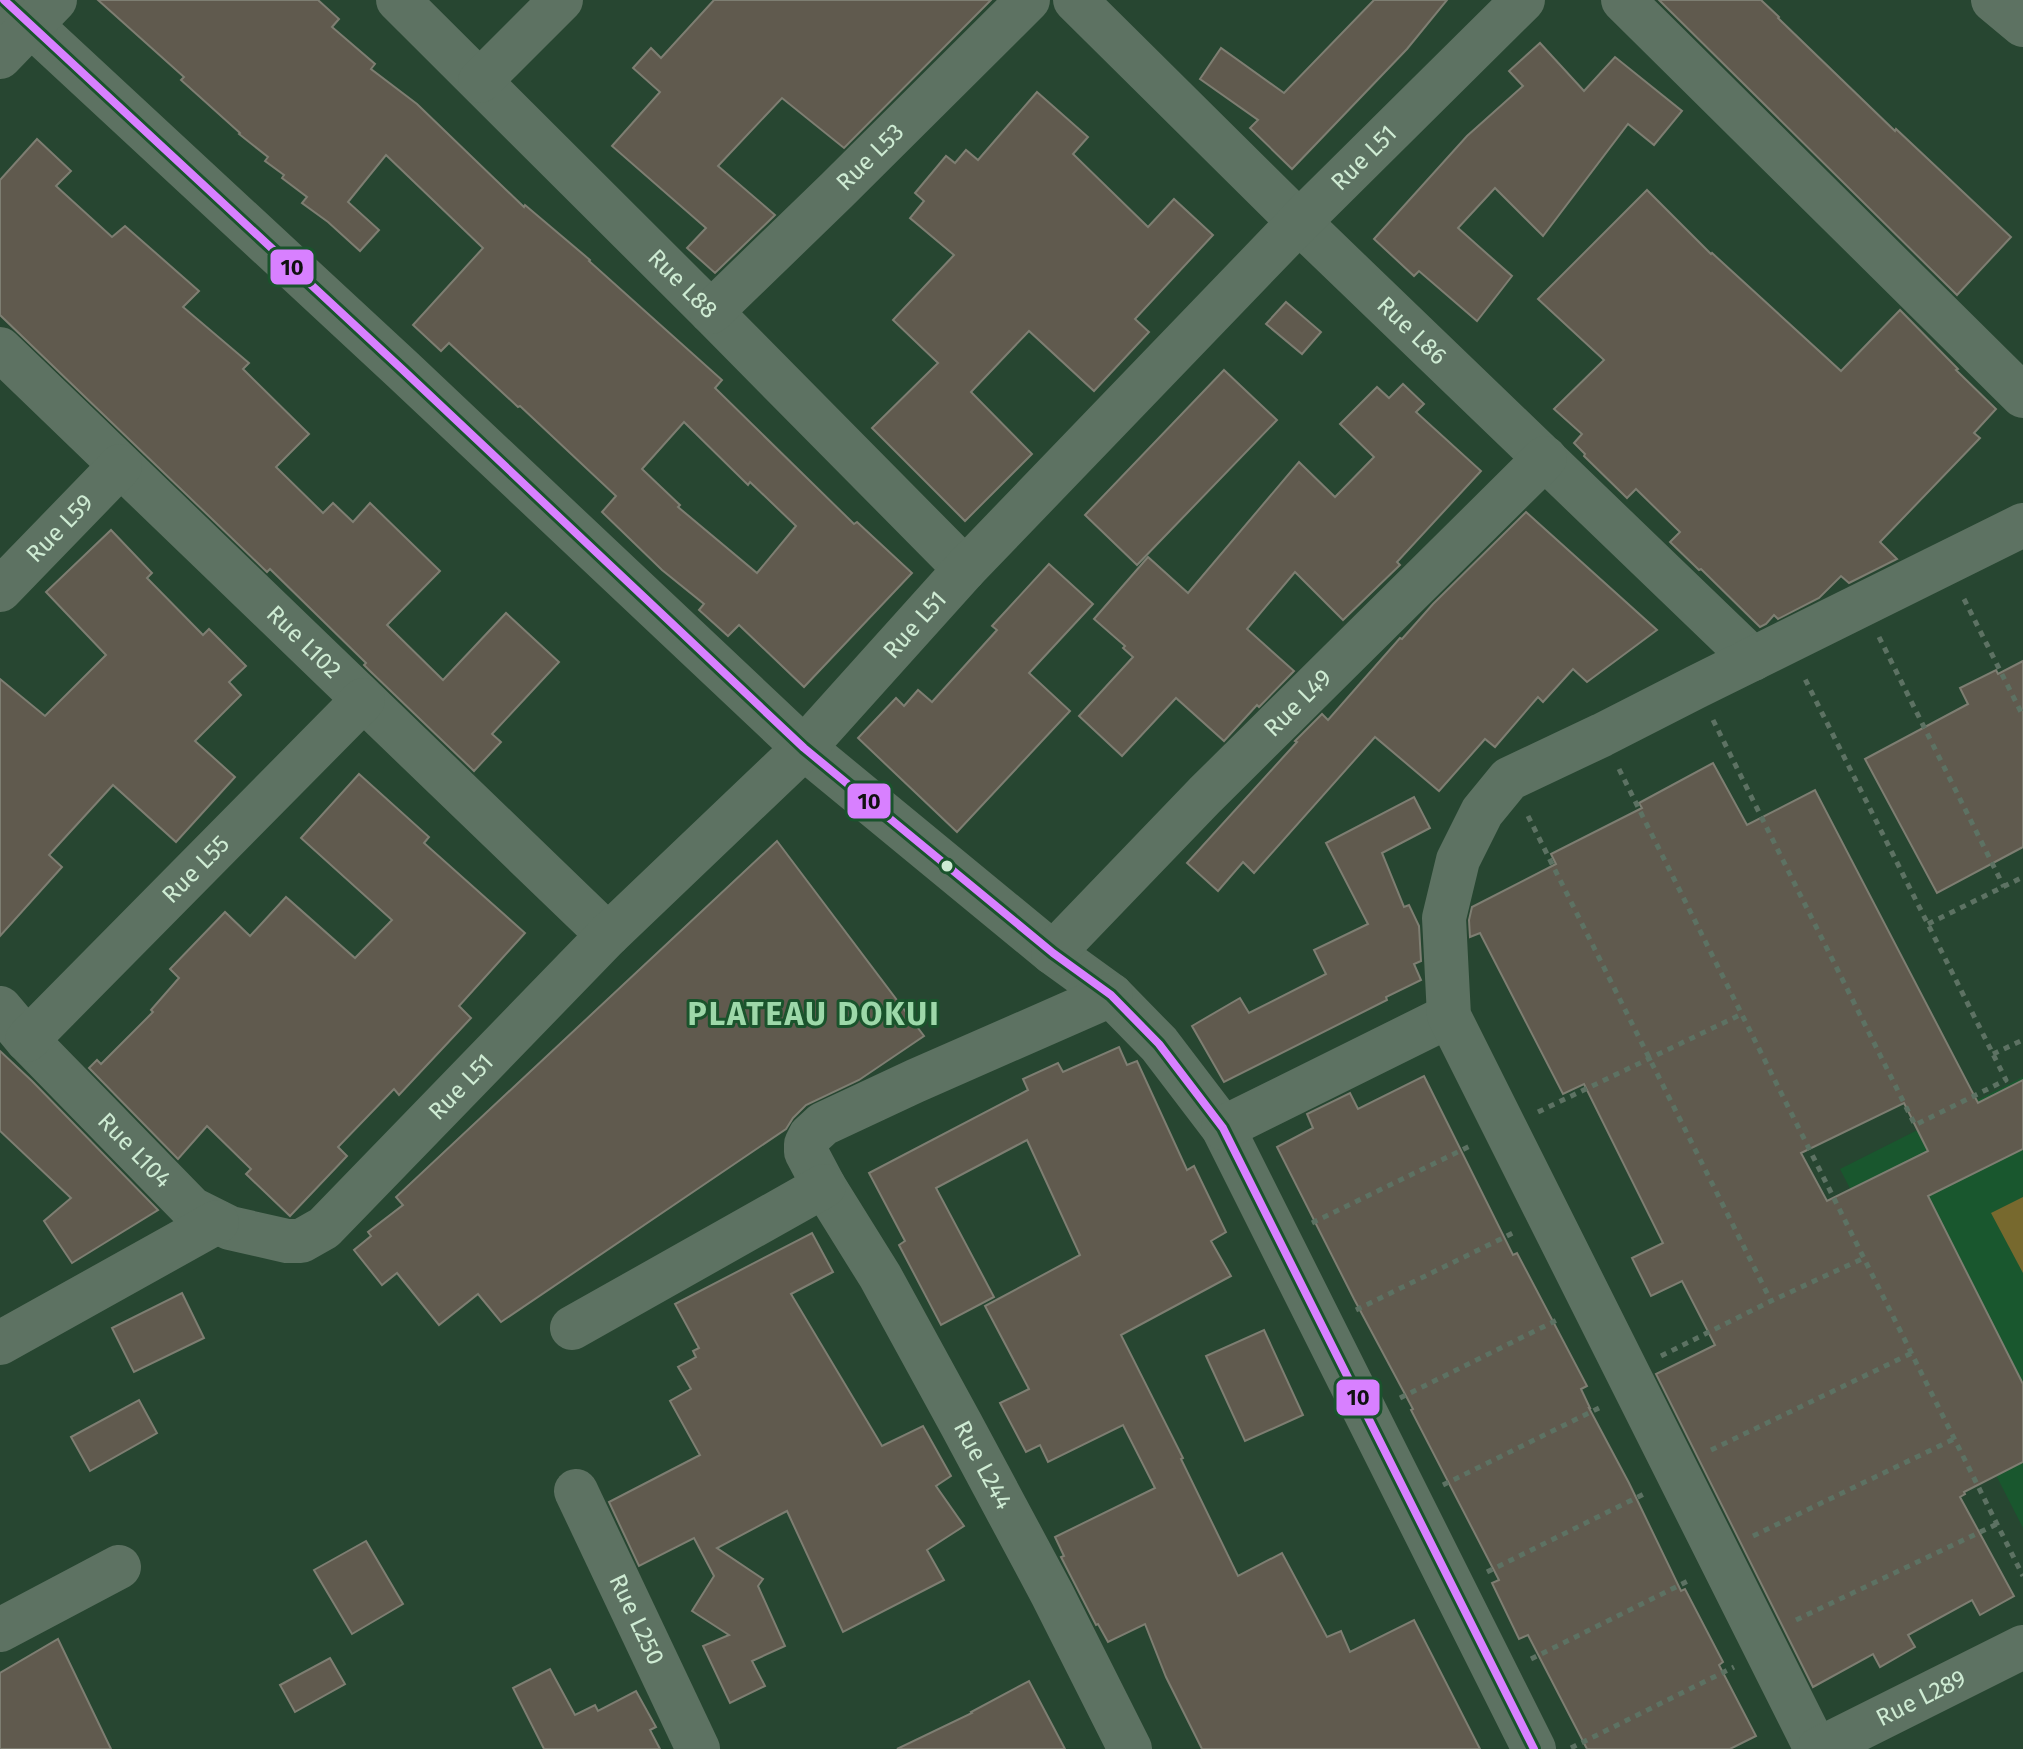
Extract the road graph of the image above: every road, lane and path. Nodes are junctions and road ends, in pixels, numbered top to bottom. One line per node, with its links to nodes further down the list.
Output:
1 (398, 0): 11 (street, Rue L88)
2 (561, 0): 11 (street)
3 (1028, 0): 13 (street, Rue L53)
4 (1075, 0): 12 (street, Rue L86)
5 (1523, 0): 12 (street, Rue L51)
6 (1623, 0): 15 (street)
7 (1993, 0): 9 (street)
8 (30, 8): 10 (street); 28 (street)
9 (2023, 25)
10 (0, 57)
11 (480, 81): 13 (street, Rue L88)
12 (1299, 222): 16 (street, Rue L86); 20 (street, Rue L51)
13 (711, 312): 20 (street, Rue L88)
14 (0, 349): 17 (street, Rue L102)
15 (2023, 396)
16 (1545, 458): 23 (street, Rue L86); 34 (street, Rue L49)
17 (120, 466): 21 (street, Rue L59); 25 (street, Rue L102)
18 (2023, 525): 19 (street)
19 (1946, 563): 22 (street); 26 (path)
20 (965, 569): 28 (street, Rue L51)
21 (0, 590)
22 (1863, 604): 23 (street); 31 (path)
23 (1770, 650): 24 (street); 32 (path)
24 (1696, 687): 27 (street); 39 (path)
25 (363, 700): 33 (street, Rue L102); 37 (street, Rue L55)
26 (2023, 716)
27 (1602, 735): 29 (street); 45 (path)
28 (804, 748): 33 (street, Rue L51); 34 (street)
29 (1509, 779): 36 (street); 46 (path)
30 (2023, 877): 31 (path)
31 (2004, 887): 32 (path)
32 (1928, 924): 39 (path)
33 (608, 935): 44 (street, Rue L51)
34 (1053, 953): 35 (street)
35 (1111, 995): 40 (street); 41 (street, Rue L244)
36 (1449, 1016): 40 (street); 42 (street)
37 (13, 1024): 43 (street, Rue L104)
38 (2023, 1040): 39 (path)
39 (1993, 1054)
40 (1223, 1128): 48 (street)
41 (824, 1186): 49 (street); 68 (street, Rue L244)
42 (1548, 1215): 47 (street); 48 (path)
43 (217, 1222): 44 (street, Rue L104); 50 (street)
44 (301, 1241)
45 (1864, 1258): 46 (path); 51 (path)
46 (1771, 1301): 52 (path)
47 (1592, 1302): 52 (street); 53 (path)
48 (1323, 1327): 53 (street)
49 (572, 1328)
50 (6, 1332)
51 (1912, 1353): 54 (path); 55 (path)
52 (1632, 1381): 55 (street); 57 (path)
53 (1367, 1414): 57 (street)
54 (1954, 1439): 58 (path); 59 (path)
55 (1677, 1472): 59 (street); 62 (path)
56 (576, 1491): 67 (street, Rue L250)
57 (1410, 1501): 62 (street)
58 (1997, 1524): 61 (path); 64 (path)
59 (1721, 1558): 64 (street); 66 (path)
60 (119, 1567): 63 (street)
61 (2023, 1576)
62 (1453, 1589): 66 (street)
63 (0, 1630)
64 (1764, 1644): 70 (path); 71 (street)
65 (2023, 1647): 71 (street, Rue L289)
66 (1497, 1676): 69 (street)
67 (698, 1749)
68 (1130, 1749)
69 (1534, 1749)
70 (1569, 1749)
71 (1818, 1749)

